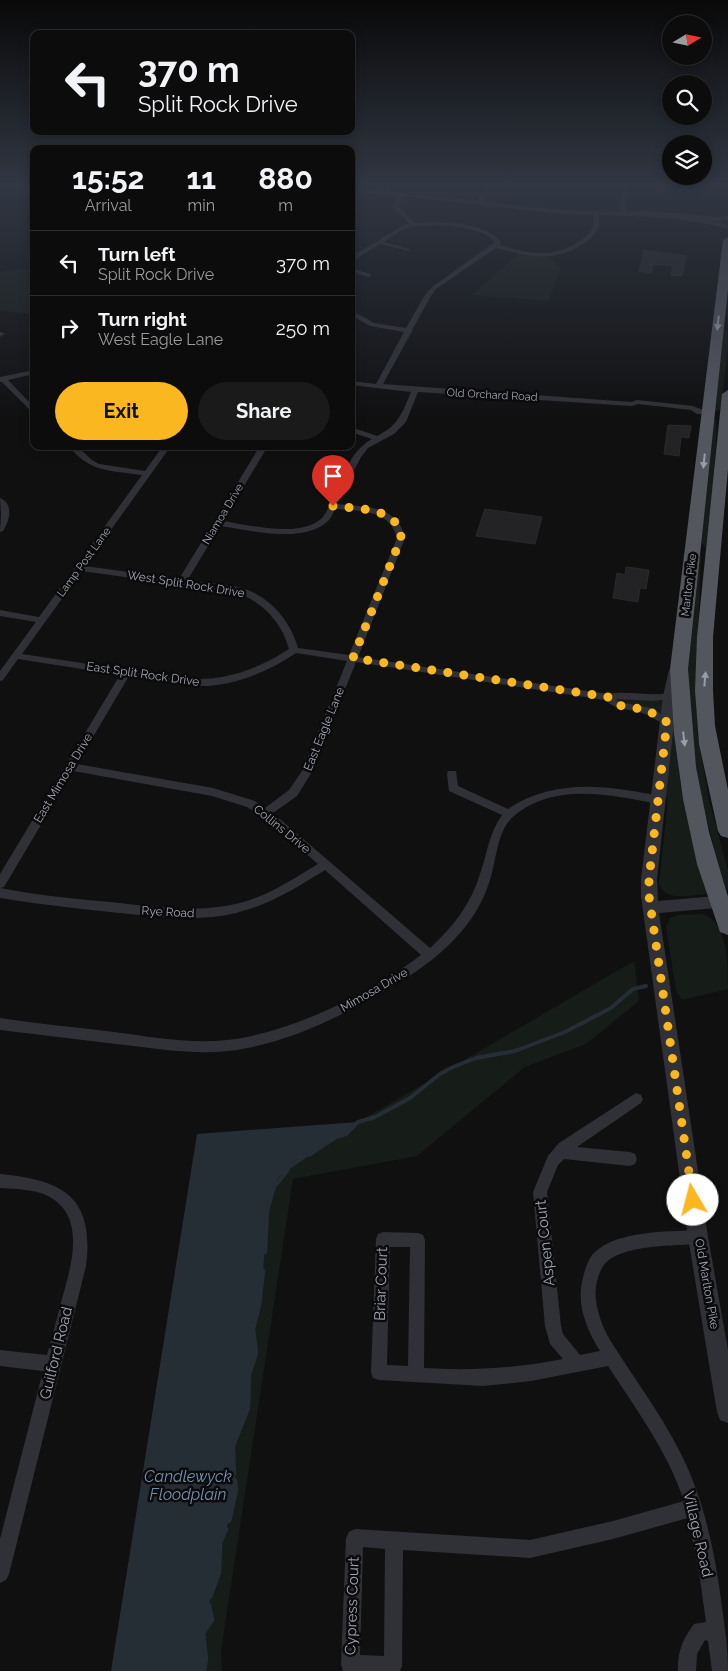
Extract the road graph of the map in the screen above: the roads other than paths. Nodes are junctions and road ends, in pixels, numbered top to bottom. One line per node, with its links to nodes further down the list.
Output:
1 (470, 263): 6 (street)
2 (725, 263): 14 (highway, Marlton Pike, one-way to 14)
3 (355, 271): 4 (street)
4 (368, 275)
5 (355, 314): 6 (street)
6 (410, 330): 10 (street)
7 (30, 373): 8 (street)
8 (1, 380): 13 (street)
9 (355, 383): 10 (street, Old Orchard Road)
10 (378, 386): 11 (street, Old Orchard Road)
11 (415, 390): 14 (street, Old Orchard Road); 17 (street)
12 (728, 394): 15 (highway, Marlton Pike)
13 (30, 408)
14 (704, 412): 15 (street, Old Orchard Road); 26 (highway, Marlton Pike, one-way to 26)
15 (726, 414): 27 (highway, Marlton Pike)
16 (355, 430): 17 (street)
17 (378, 439): 23 (street)
18 (76, 450): 21 (street)
19 (164, 450): 21 (street, Lamp Post Lane)
20 (262, 450): 24 (street, Niamoa Drive)
21 (148, 474): 28 (street, Lamp Post Lane)
22 (0, 500): 25 (street)
23 (333, 506): 24 (street); 35 (street, East Eagle Lane)
24 (217, 523): 29 (street, Niamoa Drive)
25 (0, 529)
26 (695, 540): 27 (highway); 33 (highway, Marlton Pike)
27 (711, 564): 46 (highway, Marlton Pike, one-way to 27)
28 (80, 568): 29 (street, West Split Rock Drive); 31 (street, Lamp Post Lane)
29 (182, 582): 32 (street, West Split Rock Drive)
30 (0, 613): 31 (street)
31 (42, 620): 34 (street, Lamp Post Lane)
32 (294, 650): 35 (street); 36 (street, East Split Rock Drive)
33 (681, 652): 38 (street, Old Marlton Pike); 50 (highway, Marlton Pike, one-way to 50)
34 (16, 656): 36 (street, East Split Rock Drive); 37 (street, Lamp Post Lane)
35 (353, 658): 39 (street); 44 (street, East Eagle Lane)
36 (126, 673): 41 (street, East Mimosa Drive)
37 (0, 678)
38 (670, 696): 39 (street); 40 (street, Old Marlton Pike)
39 (608, 697): 40 (street)
40 (667, 722): 43 (street, Old Marlton Pike)
41 (71, 767): 44 (street, Collins Drive); 48 (street, East Mimosa Drive)
42 (452, 774): 45 (street)
43 (658, 800): 45 (street); 51 (street, Old Marlton Pike)
44 (265, 813): 47 (street, Collins Drive)
45 (509, 814): 53 (street, Mimosa Drive)
46 (728, 831)
47 (325, 865): 49 (street, Rye Road); 53 (street, Collins Drive)
48 (0, 884)
49 (0, 893)
50 (723, 901): 51 (street); 52 (highway, Marlton Pike)
51 (650, 908): 59 (street, Old Marlton Pike)
52 (728, 926)
53 (430, 954): 54 (street, Mimosa Drive)
54 (0, 1024)
55 (636, 1099): 56 (street, Aspen Court)
56 (560, 1152): 57 (street); 63 (street, Aspen Court)
57 (630, 1159)
58 (0, 1181): 62 (street, Guilford Road)
59 (698, 1237): 60 (street, Village Road); 65 (street, Old Marlton Pike)
60 (612, 1357): 63 (street, Briar Court); 66 (street, Village Road)
61 (0, 1358): 62 (street)
62 (53, 1364): 68 (street, Guilford Road)
63 (577, 1364): 64 (street, Briar Court)
64 (416, 1375): 64 (street, Briar Court)
65 (728, 1412)
66 (695, 1507): 67 (street, Cypress Court); 69 (street, Village Road)
67 (394, 1541): 67 (street, Cypress Court)
68 (0, 1574)
69 (716, 1632): 70 (street); 71 (street, Village Road)
70 (687, 1671)
71 (721, 1671)

